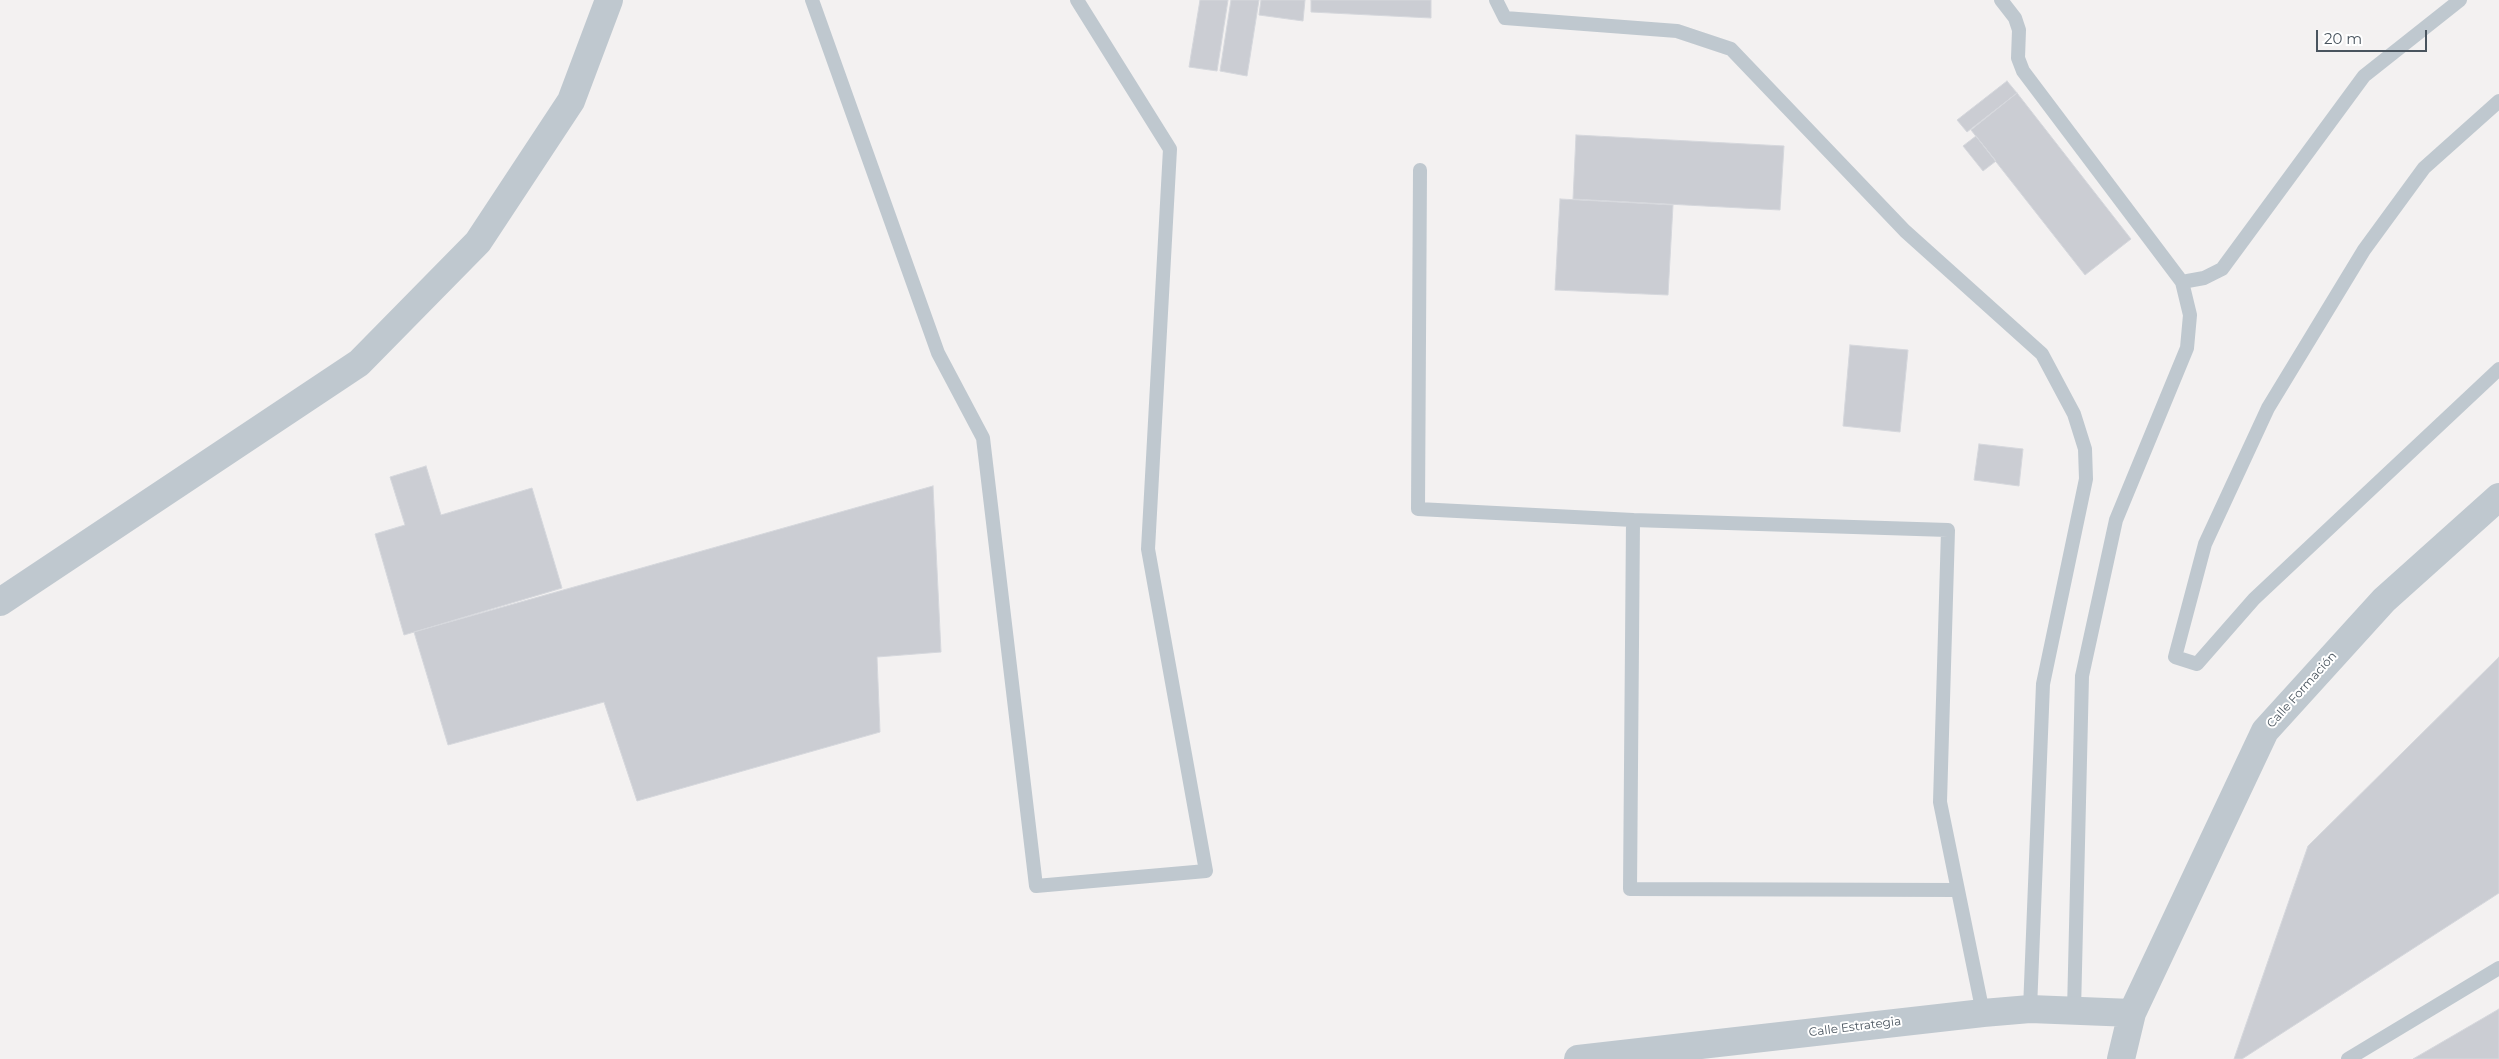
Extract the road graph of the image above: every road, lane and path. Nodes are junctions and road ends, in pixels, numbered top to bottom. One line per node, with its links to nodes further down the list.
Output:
1 (609, 0): 13 (street)
2 (812, 0): 3 (lane)
3 (1077, 0)
4 (1496, 0): 16 (lane)
5 (2001, 0): 9 (lane)
6 (2460, 0): 9 (lane)
7 (2499, 101): 10 (lane)
8 (1420, 170): 12 (lane)
9 (2182, 282): 17 (lane)
10 (2499, 369)
11 (2499, 496): 19 (street, Calle Formación)
12 (1633, 520): 14 (lane); 14 (lane)
13 (0, 602)
14 (1957, 890): 18 (lane)
15 (2499, 968): 22 (lane)
16 (2030, 1009): 17 (street, Calle Estrategia); 18 (street, Calle Estrategia)
17 (2074, 1011): 19 (street, Calle Estrategia)
18 (1983, 1013): 20 (street, Calle Estrategia)
19 (2132, 1013): 21 (street, Calle Formación)
20 (1578, 1059)
21 (2121, 1059)
22 (2348, 1059)

